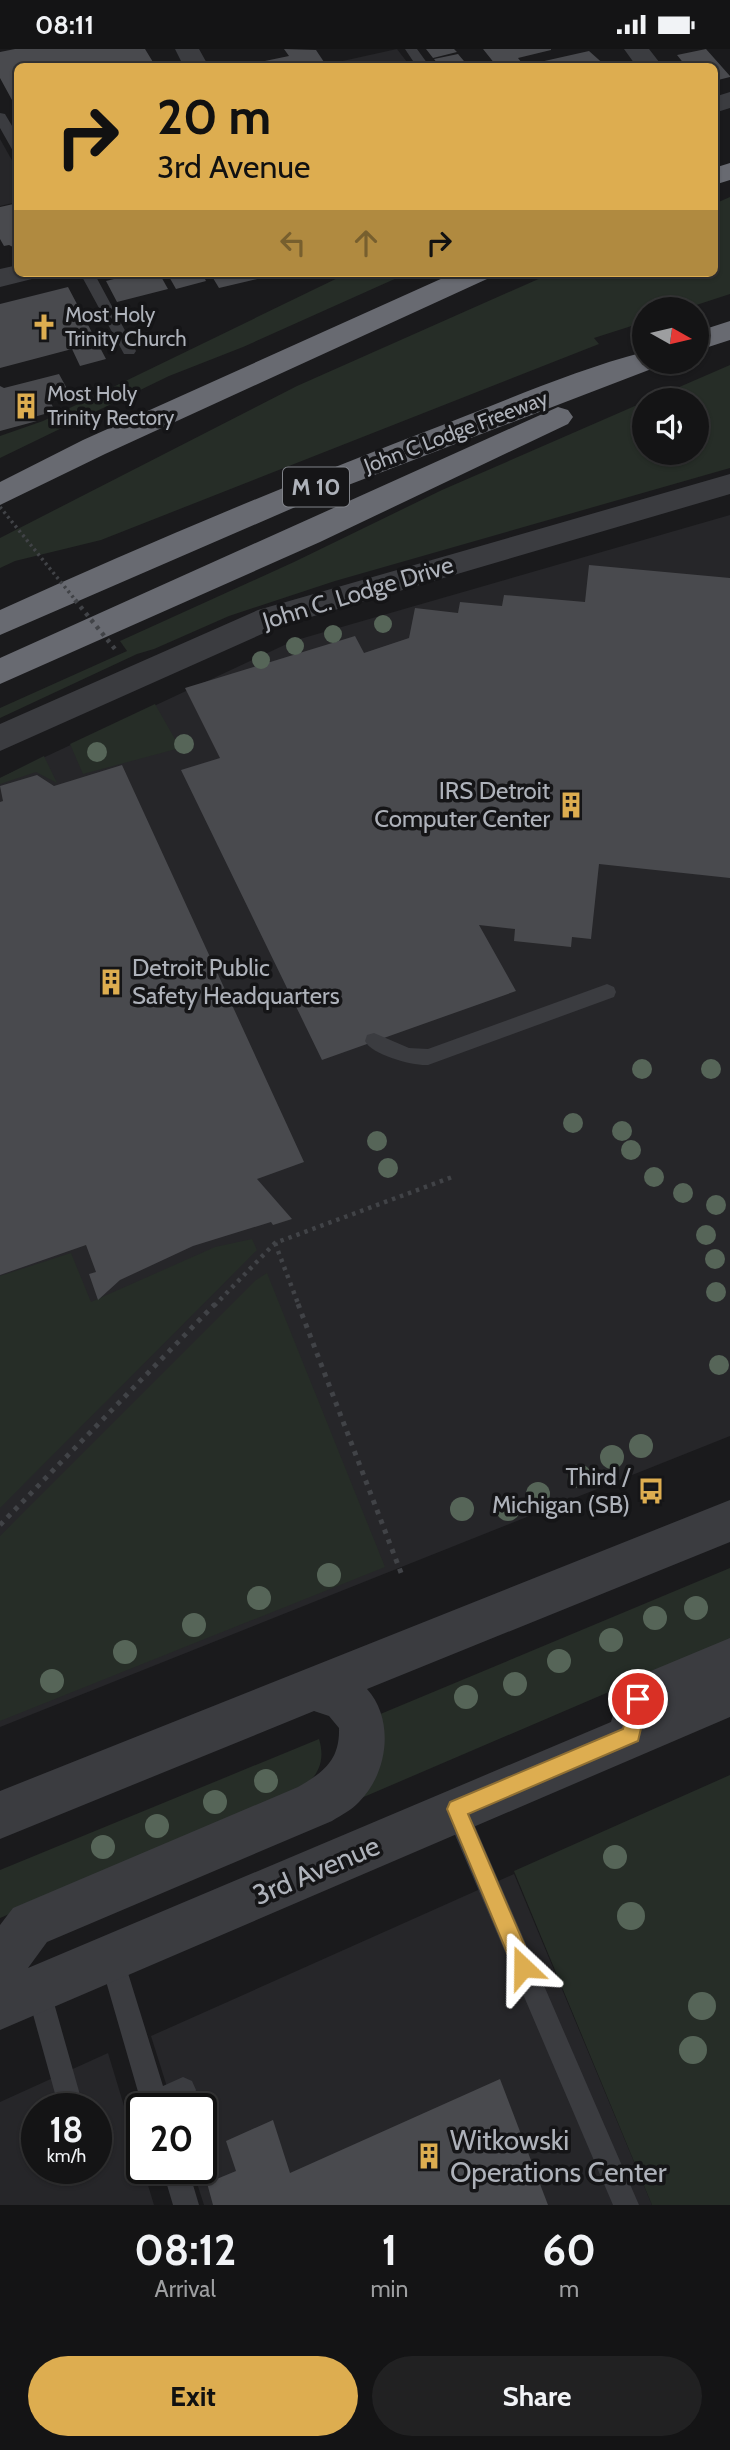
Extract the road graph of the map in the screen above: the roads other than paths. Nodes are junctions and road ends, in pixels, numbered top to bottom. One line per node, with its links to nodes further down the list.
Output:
1 (636, 49): 2 (street)
2 (648, 63)
3 (0, 117): 4 (lane)
4 (14, 141)
5 (89, 277): 9 (lane)
6 (468, 277): 13 (highway)
7 (730, 330): 8 (highway)
8 (709, 337)
9 (129, 351)
10 (632, 365): 11 (highway, John C Lodge Freeway / M 10)
11 (605, 375): 14 (highway, John C Lodge Freeway / M 10); 15 (highway)
12 (730, 484): 16 (street, John C. Lodge Drive)
13 (0, 495)
14 (0, 624)
15 (0, 672)
16 (0, 738)
17 (607, 992): 18 (lane)
18 (374, 1041)
19 (730, 1521): 21 (street)
20 (730, 1661): 23 (street)
21 (314, 1688): 25 (street); 27 (street)
22 (730, 1694): 23 (street, 3rd Avenue)
23 (631, 1735): 24 (street, 3rd Avenue)
24 (456, 1809): 26 (street, 3rd Avenue); 34 (lane)
25 (0, 1815)
26 (111, 1957): 27 (street, 3rd Avenue); 30 (lane)
27 (13, 1986): 29 (lane)
28 (184, 2090): 31 (lane)
29 (65, 2093)
30 (151, 2093)
31 (178, 2093)
32 (180, 2184): 33 (lane)
33 (186, 2205)
34 (626, 2205)

